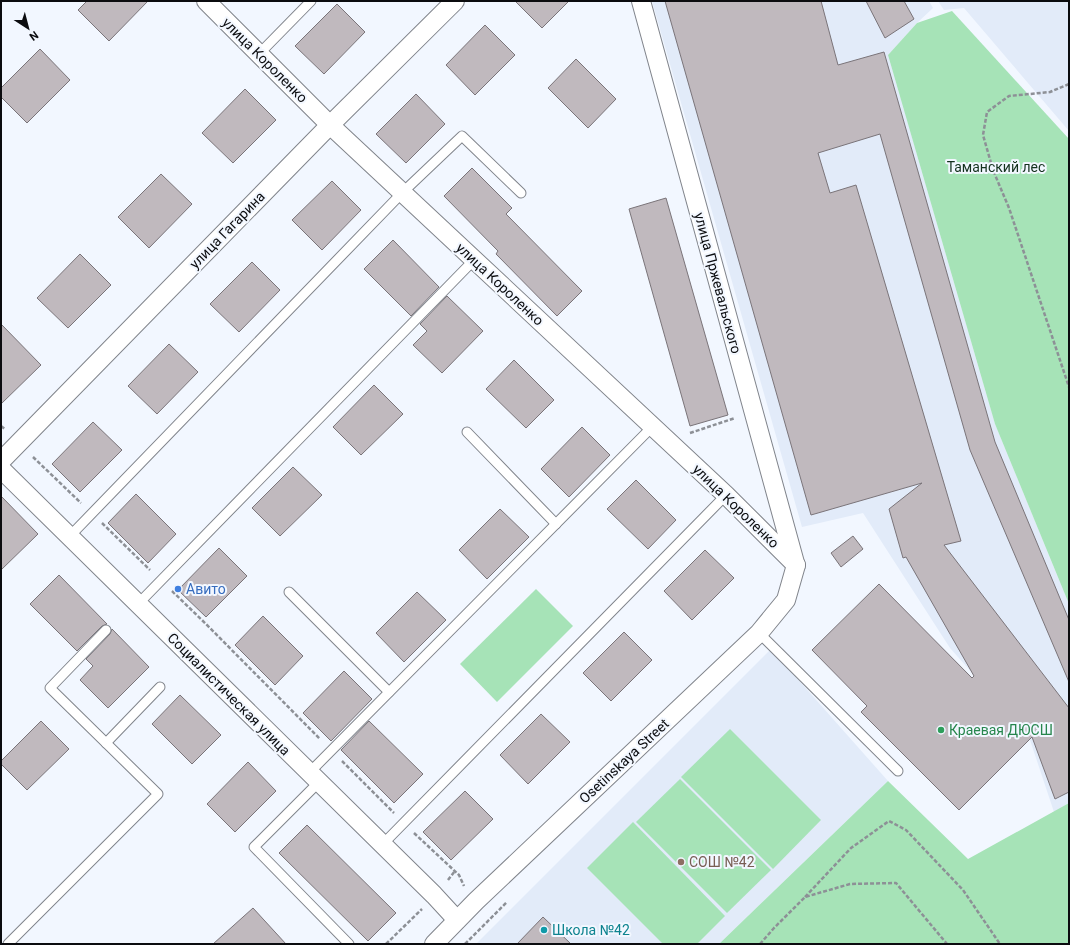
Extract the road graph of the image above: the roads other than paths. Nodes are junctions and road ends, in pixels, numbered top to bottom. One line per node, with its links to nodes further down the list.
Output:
1 (206, 1): 5 (street, улица Короленко)
2 (311, 1): 5 (lane)
3 (455, 1): 6 (street, улица Гагарина)
4 (641, 1): 17 (street, улица Пржевальского)
5 (259, 54): 6 (street, улица Короленко)
6 (330, 125): 7 (street, улица Короленко); 12 (street, улица Гагарина)
7 (402, 193): 8 (lane); 9 (street, улица Короленко); 16 (lane)
8 (521, 193)
9 (474, 260): 10 (street, улица Короленко); 19 (lane)
10 (653, 426): 14 (street, улица Короленко); 15 (lane)
11 (466, 432): 15 (lane)
12 (1, 461)
13 (1, 469): 16 (street, Социалистическая улица)
14 (726, 495): 17 (street, улица Короленко); 27 (lane)
15 (556, 524): 23 (lane)
16 (70, 536): 19 (street, Социалистическая улица)
17 (796, 565): 21 (street, Osetinskaya Street)
18 (289, 592): 23 (lane)
19 (138, 604): 26 (street, Социалистическая улица)
20 (106, 630): 24 (lane)
21 (759, 633): 25 (lane); 28 (street, Osetinskaya Street)
22 (160, 687): 24 (lane)
23 (389, 692): 26 (lane)
24 (106, 743): 29 (lane)
25 (898, 771)
26 (314, 778): 27 (street, Социалистическая улица); 30 (lane)
27 (382, 845): 28 (street, Социалистическая улица)
28 (457, 920): 31 (street, Osetinskaya Street)
29 (8, 944)
30 (349, 944)
31 (434, 944)

